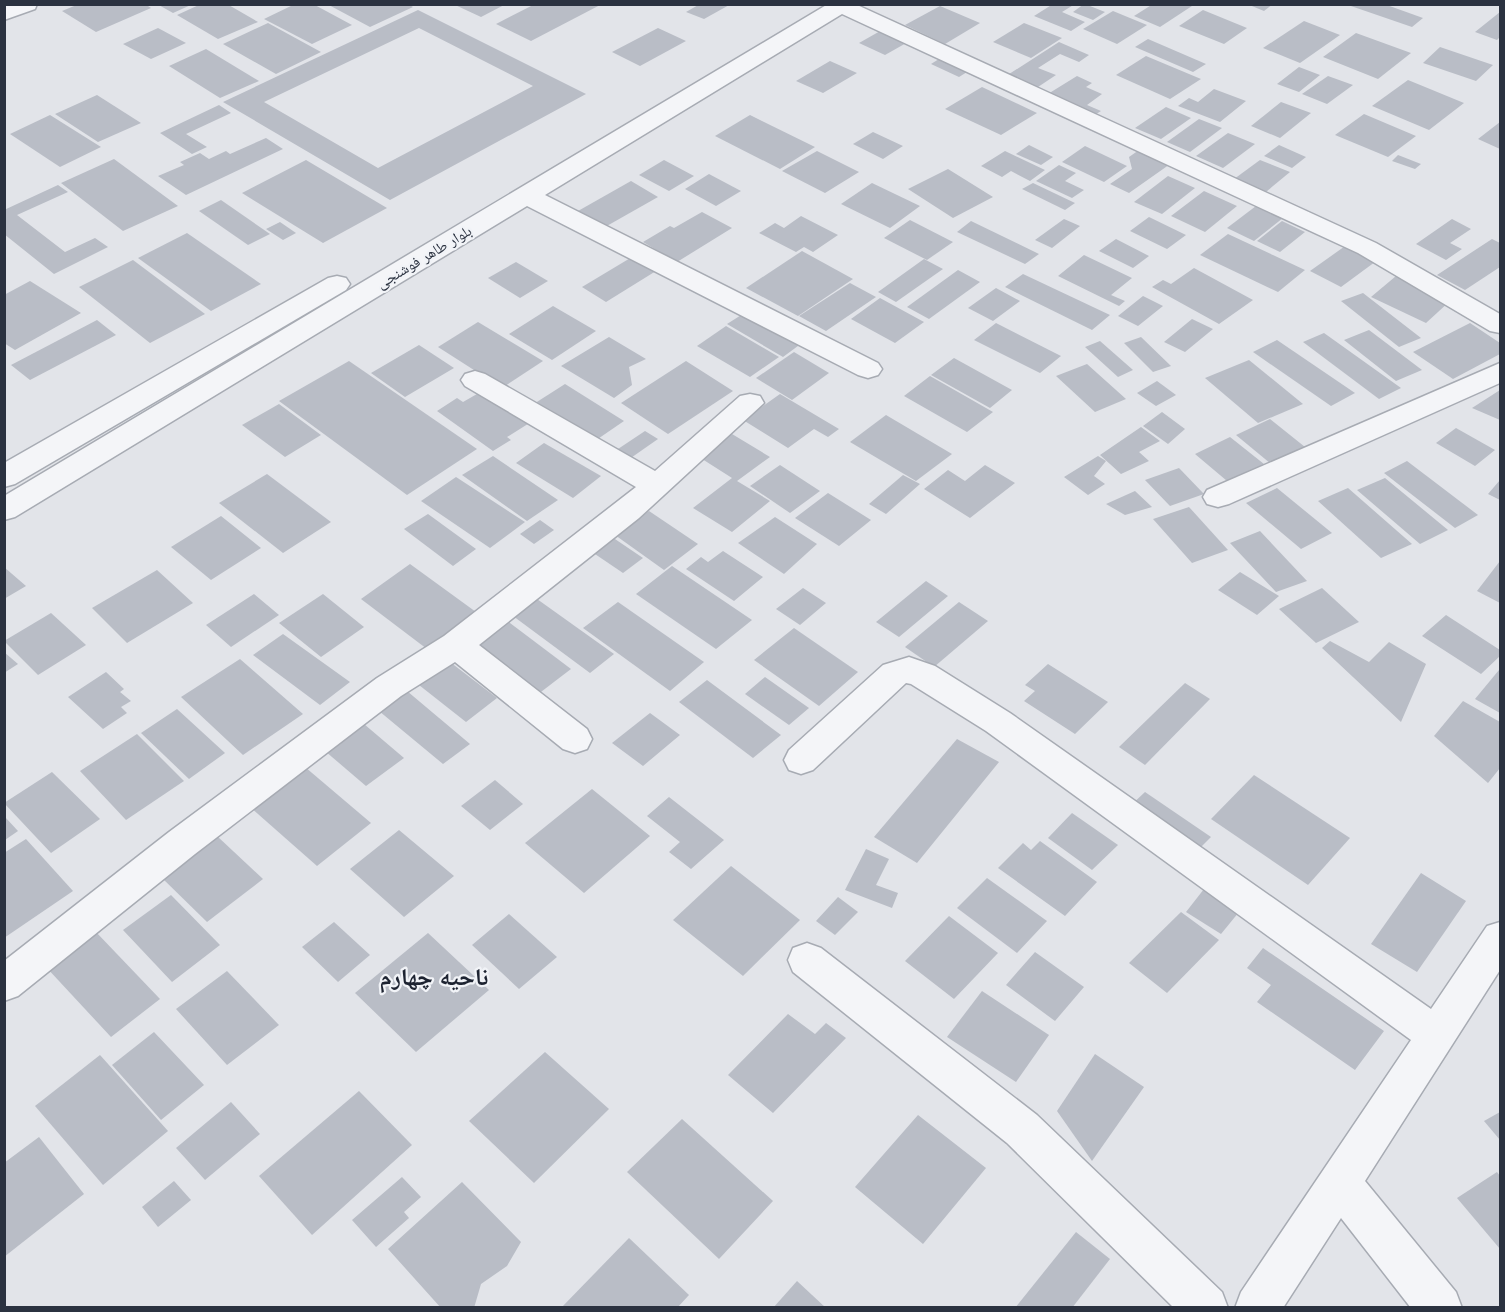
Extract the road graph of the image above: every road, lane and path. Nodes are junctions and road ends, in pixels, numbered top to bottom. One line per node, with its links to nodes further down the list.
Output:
1 (27, 4): 3 (street)
2 (834, 5): 4 (street, بلوار طاهر فوشنجی); 5 (street); 10 (street, بلوار طاهر فوشنجی)
3 (4, 14)
4 (526, 196): 6 (street); 13 (street, بلوار طاهر فوشنجی)
5 (1500, 325)
6 (868, 369)
7 (1500, 372): 12 (street)
8 (474, 380): 11 (street)
9 (750, 403): 11 (street)
10 (4, 477)
11 (656, 485): 14 (street)
12 (1218, 497)
13 (4, 510)
14 (456, 645): 15 (street); 19 (street)
15 (575, 739)
16 (801, 760): 20 (street)
17 (1500, 938): 20 (street)
18 (807, 960): 22 (street)
19 (4, 984)
20 (1436, 1035): 21 (street)
21 (1339, 1183): 23 (street); 24 (street)
22 (1206, 1308)
23 (1257, 1308)
24 (1440, 1308)

